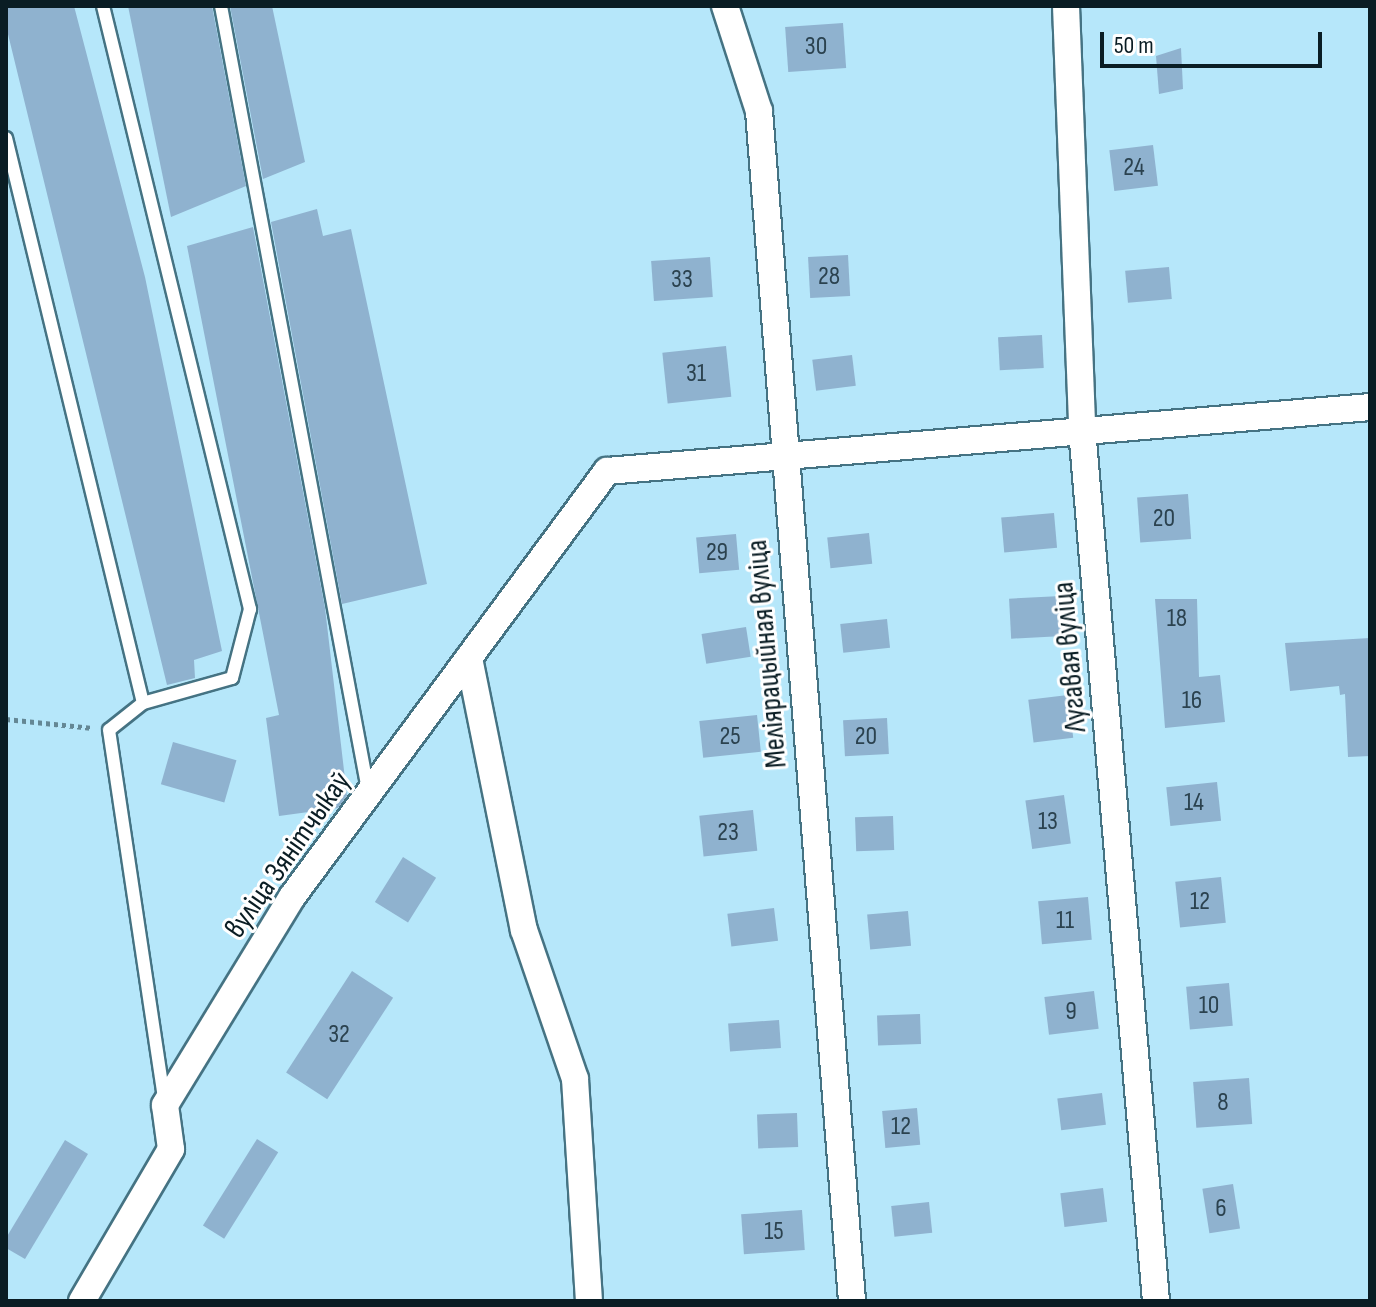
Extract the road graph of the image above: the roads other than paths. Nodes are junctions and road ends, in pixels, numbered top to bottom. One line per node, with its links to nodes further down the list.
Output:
1 (103, 6): 10 (lane)
2 (221, 6): 11 (lane)
3 (725, 6): 8 (street, Меліярацыйная вуліца)
4 (1066, 6): 7 (street, Лугавая вуліца)
5 (6, 138): 10 (lane)
6 (1370, 407): 7 (street)
7 (1082, 429): 8 (street); 16 (street, Лугавая вуліца)
8 (783, 456): 9 (street, вуліца Зянітчыкаў); 15 (street, Меліярацыйная вуліца)
9 (469, 658): 11 (street, вуліца Зянітчыкаў); 14 (street)
10 (143, 703): 12 (lane)
11 (369, 793): 12 (street, вуліца Зянітчыкаў)
12 (165, 1105): 13 (street)
13 (82, 1301)
14 (589, 1301)
15 (852, 1301)
16 (1156, 1301)

